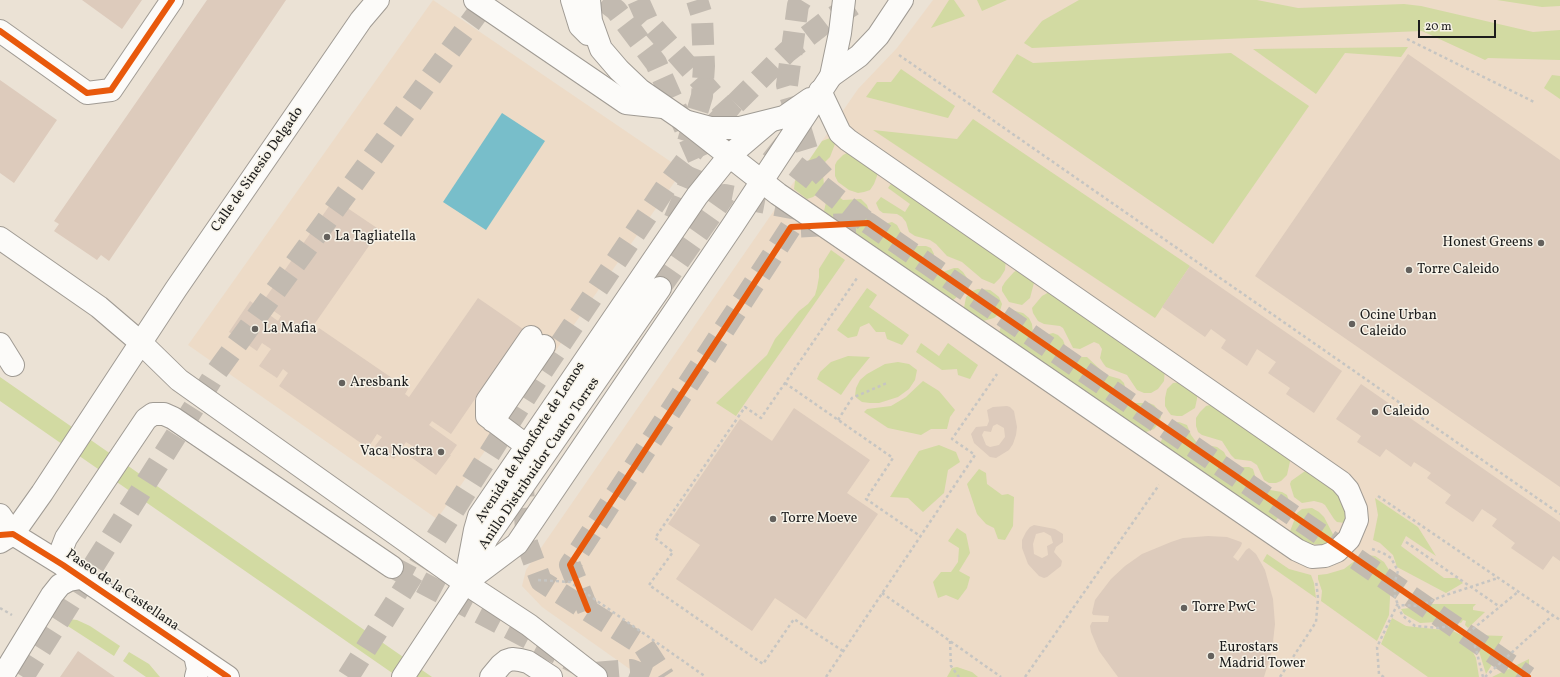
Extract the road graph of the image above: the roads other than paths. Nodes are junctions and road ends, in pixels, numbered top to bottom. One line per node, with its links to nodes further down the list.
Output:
1 (172, 0): 8 (main road)
2 (378, 0): 19 (main road, Calle de Sinesio Delgado)
3 (475, 0): 11 (main road)
4 (572, 0): 9 (main road)
5 (589, 0): 9 (main road, Avenida de Monforte de Lemos)
6 (844, 0): 10 (main road, Avenida de Monforte de Lemos)
7 (902, 0): 10 (main road, Avenida de Monforte de Lemos)
8 (0, 31)
9 (601, 49): 11 (main road, Avenida de Monforte de Lemos)
10 (826, 84): 13 (main road, Avenida de Monforte de Lemos); 15 (main road, Avenida de Monforte de Lemos); 15 (main road)
11 (664, 107): 12 (main road, Avenida de Monforte de Lemos)
12 (685, 121): 13 (main road, Avenida de Monforte de Lemos); 14 (main road, Avenida de Monforte de Lemos)
13 (770, 121): 14 (main road, Avenida de Monforte de Lemos)
14 (730, 155): 15 (main road, Avenida de Monforte de Lemos); 22 (main road, Avenida de Monforte de Lemos)
15 (762, 180): 28 (main road, Avenida de Monforte de Lemos)
16 (0, 238): 19 (main road)
17 (660, 288): 28 (main road, Anillo Distribuidor Cuatro Torres)
18 (538, 341): 22 (main road)
19 (140, 342): 24 (main road); 28 (main road)
20 (0, 344): 21 (main road)
21 (13, 365)
22 (527, 446): 28 (main road, Avenida de Monforte de Lemos)
23 (0, 515): 24 (main road, Paseo de la Castellana)
24 (3, 534): 25 (main road, Paseo de la Castellana)
25 (63, 565): 26 (main road); 27 (main road, Paseo de la Castellana)
26 (392, 566)
27 (80, 578): 29 (main road, Paseo de la Castellana); 30 (main road)
28 (466, 583): 33 (main road); 36 (main road)
29 (195, 655): 31 (main road); 32 (main road, Paseo de la Castellana)
30 (2, 677)
31 (196, 677)
32 (228, 677)
33 (403, 677)
34 (491, 677): 35 (main road)
35 (551, 677)
36 (596, 677)

